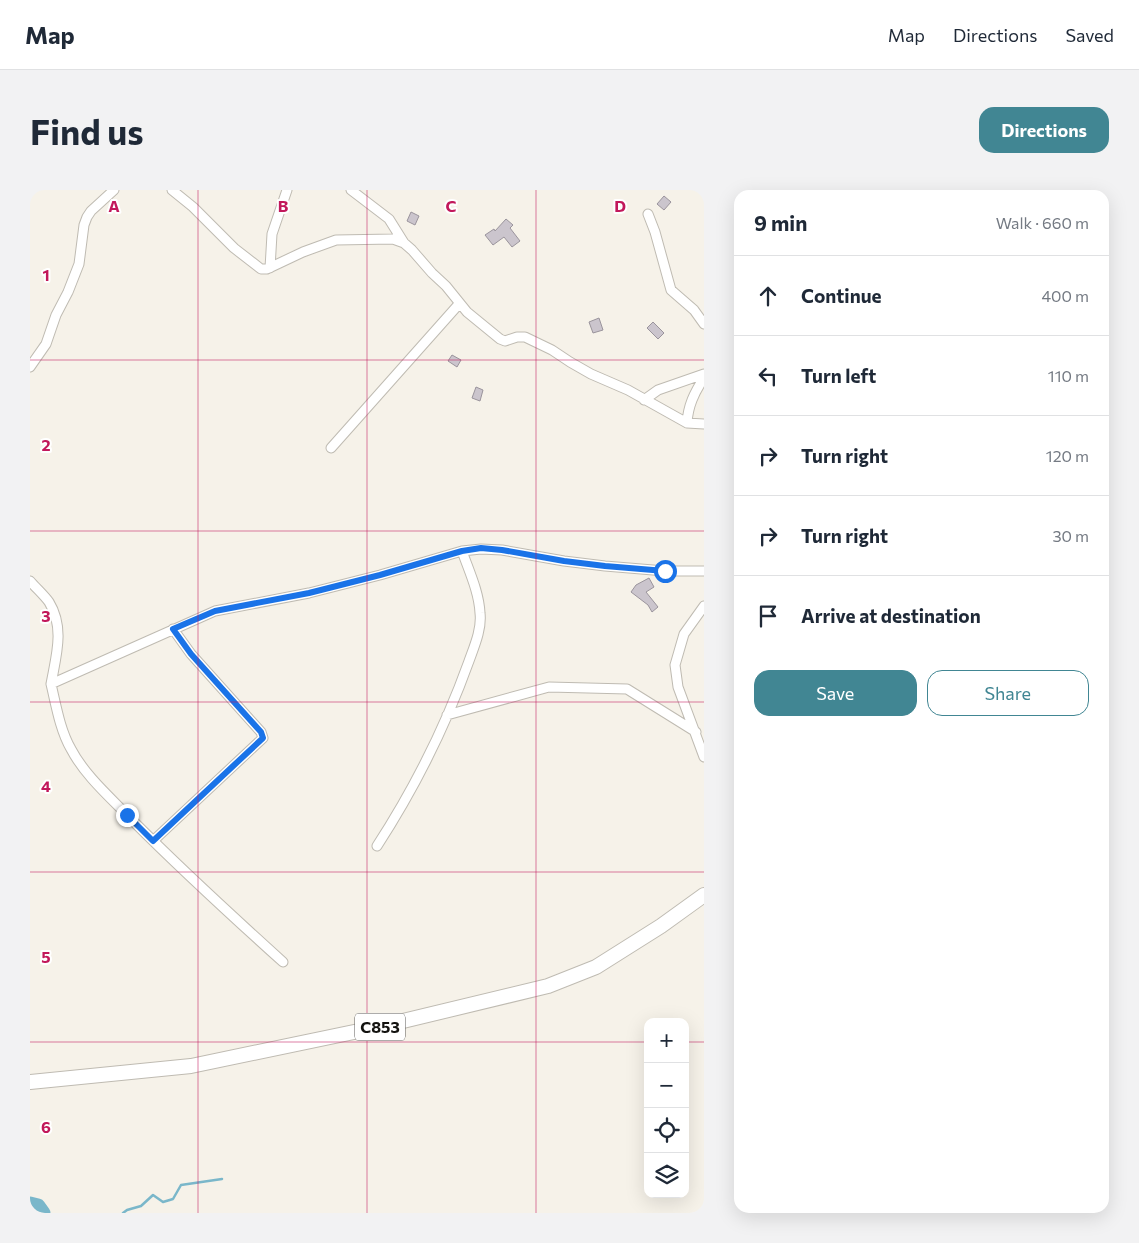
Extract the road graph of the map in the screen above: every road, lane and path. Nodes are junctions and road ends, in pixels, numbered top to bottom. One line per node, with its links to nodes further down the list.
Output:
1 (114, 190): 10 (street)
2 (172, 190): 7 (street)
3 (287, 190): 7 (street)
4 (352, 190): 6 (street)
5 (648, 214): 9 (street)
6 (404, 243): 7 (street); 8 (street)
7 (270, 268)
8 (459, 304): 13 (street); 16 (street)
9 (704, 324)
10 (30, 367)
11 (704, 374): 13 (street)
12 (704, 378): 14 (street)
13 (644, 400): 14 (street)
14 (687, 423): 15 (street)
15 (704, 424)
16 (331, 448)
17 (462, 551): 18 (street); 21 (street); 23 (street)
18 (704, 571)
19 (30, 581): 22 (street)
20 (704, 606): 24 (street)
21 (173, 629): 22 (street); 26 (street)
22 (51, 684): 26 (street)
23 (447, 714): 24 (street); 27 (street)
24 (696, 732): 25 (street)
25 (704, 757)
26 (153, 841): 29 (street)
27 (377, 846)
28 (704, 895): 30 (main road, C853)
29 (283, 962)
30 (30, 1082)

